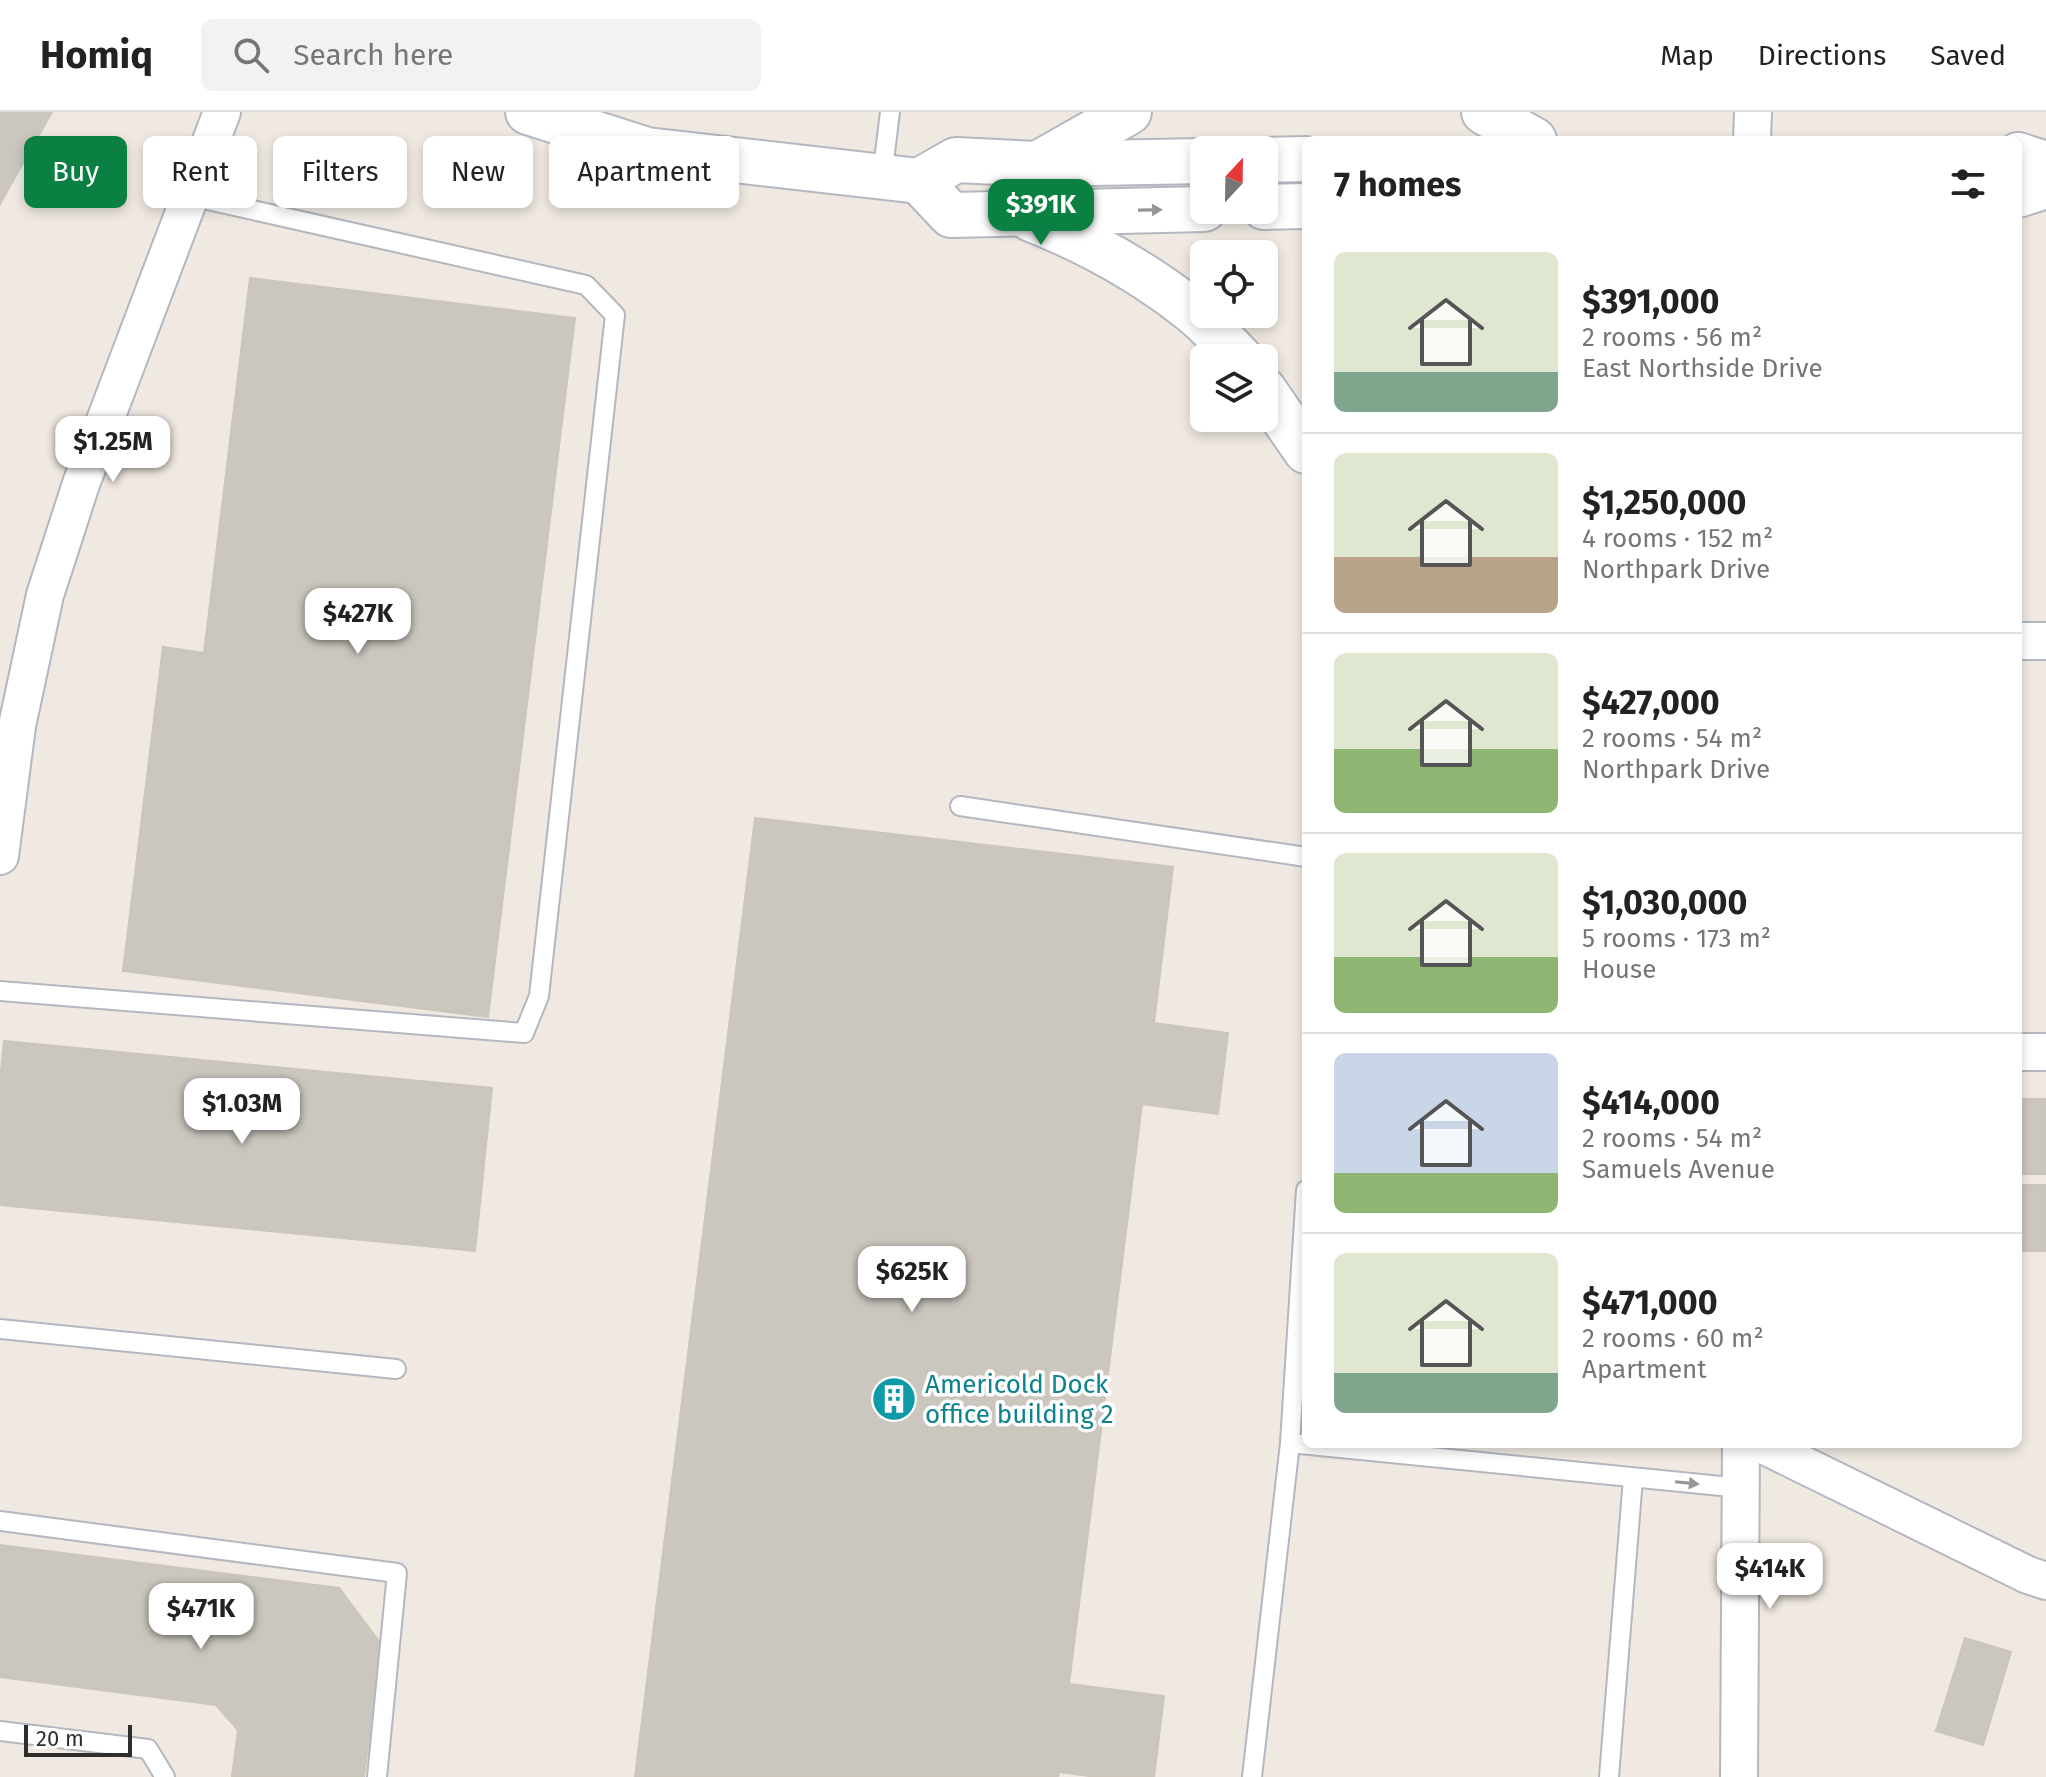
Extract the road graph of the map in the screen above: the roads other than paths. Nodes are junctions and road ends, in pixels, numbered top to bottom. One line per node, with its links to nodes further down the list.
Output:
1 (222, 112): 7 (street)
2 (528, 112): 16 (street)
3 (890, 112): 16 (lane)
4 (1484, 112): 8 (street)
5 (1753, 112): 9 (street)
6 (1106, 118): 14 (street)
7 (213, 136)
8 (1527, 136)
9 (1752, 136)
10 (2022, 156): 15 (street)
11 (1302, 159): 12 (street)
12 (1278, 160)
13 (1190, 161): 14 (street)
14 (1038, 164): 16 (street)
15 (2046, 164)
16 (901, 179): 24 (street)
17 (2046, 186): 18 (street)
18 (2022, 194)
19 (1302, 206): 20 (street)
20 (1278, 207)
21 (185, 208): 31 (street)
22 (243, 208): 33 (lane)
23 (1190, 209): 24 (street, one-way to 23)
24 (1018, 213): 25 (street)
25 (1226, 344)
26 (1278, 410): 27 (street)
27 (1302, 445)
28 (2022, 641): 29 (street)
29 (2046, 641)
30 (960, 806): 32 (lane)
31 (0, 856)
32 (1302, 856)
33 (0, 991)
34 (2022, 1052): 35 (street)
35 (2046, 1052)
36 (1302, 1253): 39 (lane)
37 (0, 1329): 38 (lane)
38 (396, 1369)
39 (1290, 1443): 40 (lane); 51 (lane)
40 (1302, 1444)
41 (1339, 1448): 44 (lane)
42 (1741, 1448): 45 (street)
43 (1769, 1448): 47 (street)
44 (1633, 1478): 45 (lane, one-way to 45); 52 (lane)
45 (1741, 1488): 53 (street)
46 (0, 1521): 50 (lane)
47 (2046, 1581)
48 (0, 1731): 49 (lane)
49 (165, 1777)
50 (377, 1777)
51 (1252, 1777)
52 (1609, 1777)
53 (1739, 1777)

